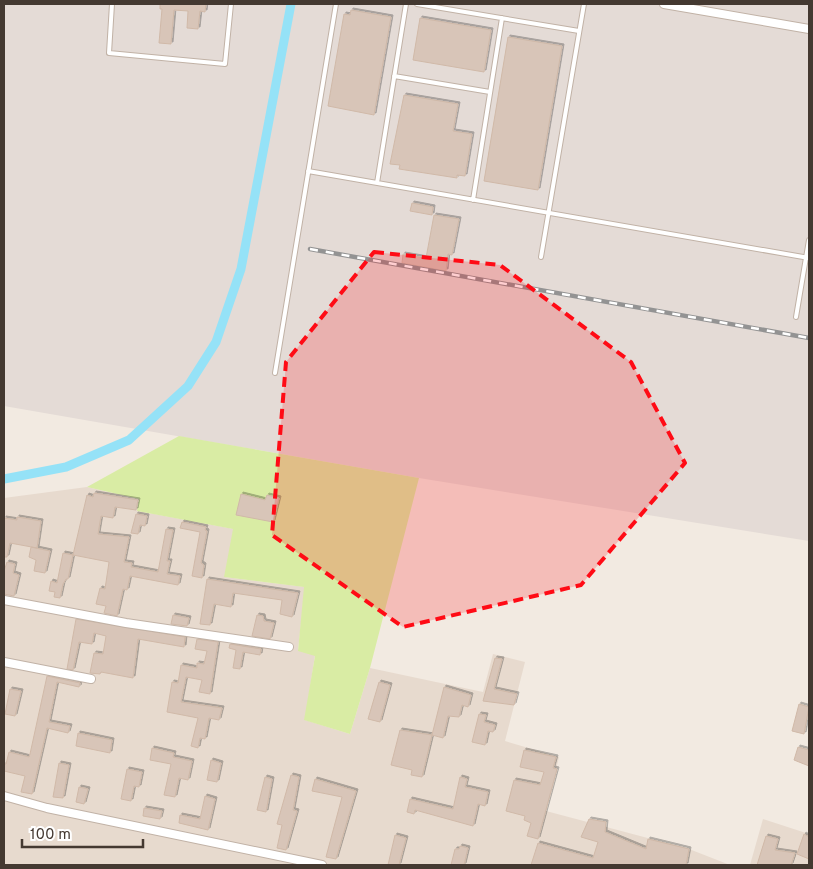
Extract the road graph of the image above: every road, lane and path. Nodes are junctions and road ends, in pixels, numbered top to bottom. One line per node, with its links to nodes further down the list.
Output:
1 (112, 4): 2 (lane)
2 (231, 4)
3 (336, 4): 13 (lane)
4 (406, 4): 11 (lane)
5 (417, 4): 8 (lane)
6 (584, 4): 10 (lane)
7 (664, 4): 9 (street)
8 (502, 18): 10 (lane); 12 (lane)
9 (809, 29)
10 (579, 31): 16 (lane)
11 (394, 76): 12 (lane); 14 (lane)
12 (490, 92): 15 (lane)
13 (308, 171): 14 (lane); 21 (lane)
14 (377, 183): 15 (lane)
15 (473, 200): 16 (lane)
16 (548, 213): 18 (lane); 19 (lane)
17 (809, 240): 19 (lane)
18 (541, 257)
19 (808, 258): 20 (lane)
20 (796, 317)
21 (275, 372)
22 (4, 600): 23 (street)
23 (289, 647)
24 (4, 662): 25 (street)
25 (91, 679)
26 (4, 796): 27 (street)
27 (322, 865)

